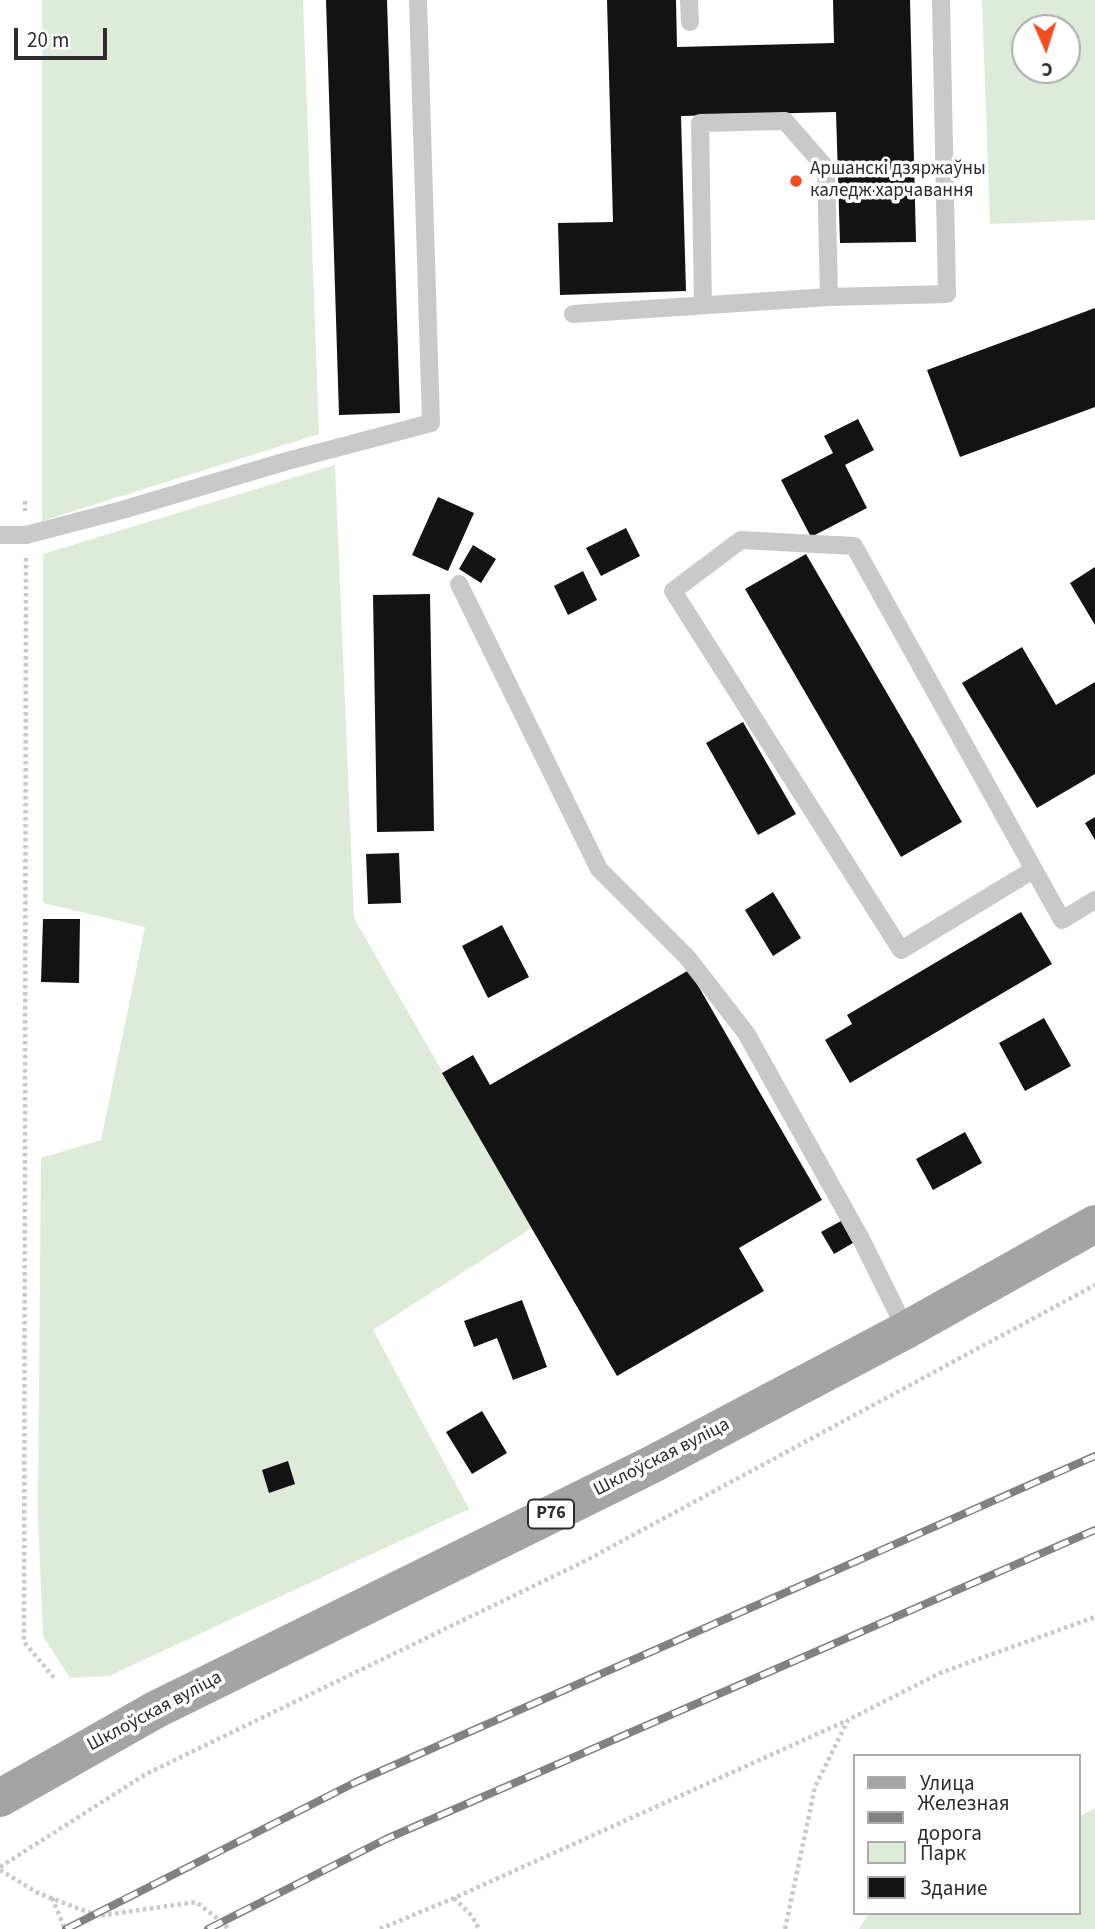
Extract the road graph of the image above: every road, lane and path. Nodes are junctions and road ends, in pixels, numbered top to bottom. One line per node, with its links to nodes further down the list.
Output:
1 (418, 0): 9 (lane)
2 (689, 0): 4 (lane)
3 (941, 0): 5 (lane)
4 (690, 22)
5 (829, 297): 6 (lane); 6 (lane)
6 (704, 305): 7 (lane)
7 (573, 314)
8 (25, 501): 9 (path)
9 (26, 534): 10 (lane); 18 (path)
10 (0, 535)
11 (459, 584): 16 (lane)
12 (1033, 870): 12 (lane); 13 (lane)
13 (1095, 900)
14 (1095, 1224): 16 (main road, Шклоўская вуліца / Р76)
15 (1095, 1285): 21 (path)
16 (906, 1330): 20 (main road, Шклоўская вуліца / Р76)
17 (1095, 1617): 19 (path)
18 (56, 1680)
19 (848, 1720): 23 (path); 28 (path)
20 (0, 1798)
21 (0, 1868): 22 (path)
22 (52, 1898): 24 (path); 25 (path)
23 (454, 1898): 26 (path); 27 (path)
24 (65, 1929)
25 (228, 1929)
26 (380, 1929)
27 (479, 1929)
28 (785, 1929)

